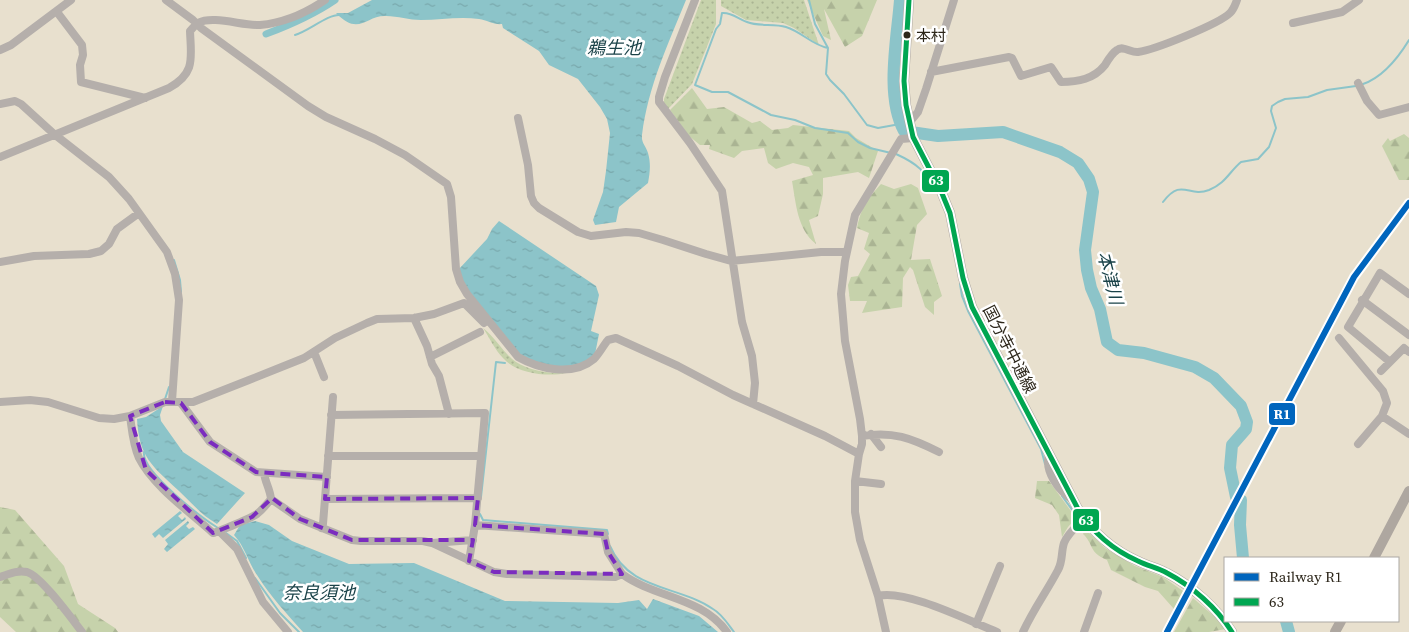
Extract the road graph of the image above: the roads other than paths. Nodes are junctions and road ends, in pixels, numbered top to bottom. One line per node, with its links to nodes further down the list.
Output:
1 (71, 0): 9 (street)
2 (166, 0): 11 (street)
3 (325, 0): 11 (street)
4 (695, 0): 25 (street)
5 (910, 0): 19 (main road, 国分寺中通線)
6 (954, 0): 13 (street)
7 (1237, 0): 13 (street)
8 (1359, 0): 10 (street)
9 (56, 12): 12 (street); 15 (street)
10 (1293, 22)
11 (197, 24): 15 (street); 30 (street)
12 (0, 50)
13 (931, 72): 19 (street)
14 (1358, 85): 17 (street)
15 (145, 98): 20 (street)
16 (0, 104): 20 (street)
17 (1409, 107)
18 (518, 118): 25 (street)
19 (909, 124): 21 (main road, 国分寺中通線)
20 (54, 134): 22 (street); 23 (street)
21 (913, 137): 24 (street); 66 (main road, 国分寺中通線)
22 (0, 156)
23 (139, 213): 26 (street); 42 (street)
24 (846, 252): 25 (street); 51 (street)
25 (731, 261): 44 (street)
26 (0, 262)
27 (1409, 294): 28 (street)
28 (1362, 300): 32 (street); 37 (street)
29 (414, 318): 30 (street); 34 (street); 36 (street)
30 (493, 327): 44 (street)
31 (480, 332): 36 (street)
32 (1409, 335)
33 (1339, 338): 48 (street)
34 (314, 352): 39 (street); 43 (street)
35 (1409, 352): 37 (street)
36 (430, 357): 45 (street)
37 (1390, 362): 38 (street)
38 (1381, 371)
39 (324, 377)
40 (333, 397): 46 (street)
41 (0, 402): 47 (street)
42 (172, 402): 43 (street); 47 (street)
43 (181, 403): 58 (street)
44 (753, 404): 55 (street)
45 (449, 414): 46 (street); 57 (street)
46 (331, 415): 56 (street)
47 (130, 416): 69 (street)
48 (1382, 416): 50 (street); 52 (street)
49 (871, 434): 51 (street); 53 (street); 54 (street)
50 (1409, 434)
51 (862, 436): 55 (street)
52 (1358, 444)
53 (880, 447)
54 (939, 452)
55 (859, 454): 60 (street)
56 (328, 456): 57 (street); 59 (street)
57 (481, 456): 63 (street)
58 (264, 473): 59 (street); 64 (street)
59 (326, 477): 65 (street)
60 (855, 481): 61 (street); 78 (street)
61 (881, 484)
62 (1409, 491): 72 (main road)
63 (478, 498): 65 (street); 67 (street)
64 (271, 499): 68 (street); 69 (street)
65 (325, 499): 68 (street)
66 (1084, 519): 80 (main road, 国分寺中通線); 87 (street)
67 (475, 525): 70 (street); 75 (street)
68 (321, 528): 71 (street)
69 (220, 532): 83 (street)
70 (473, 540): 71 (street); 73 (street)
71 (432, 543): 73 (street)
72 (1375, 557)
73 (469, 561): 75 (street)
74 (1000, 566): 81 (street)
75 (622, 574): 84 (street)
76 (0, 577): 82 (street)
77 (1098, 593): 88 (street)
78 (878, 596): 81 (street); 85 (street)
79 (1224, 622): 89 (main road, 国分寺中通線)
80 (1224, 622)
81 (976, 624): 86 (street)
82 (82, 632)
83 (288, 632)
84 (727, 632)
85 (886, 632)
86 (997, 632)
87 (1023, 632)
88 (1084, 632)
89 (1232, 632)

